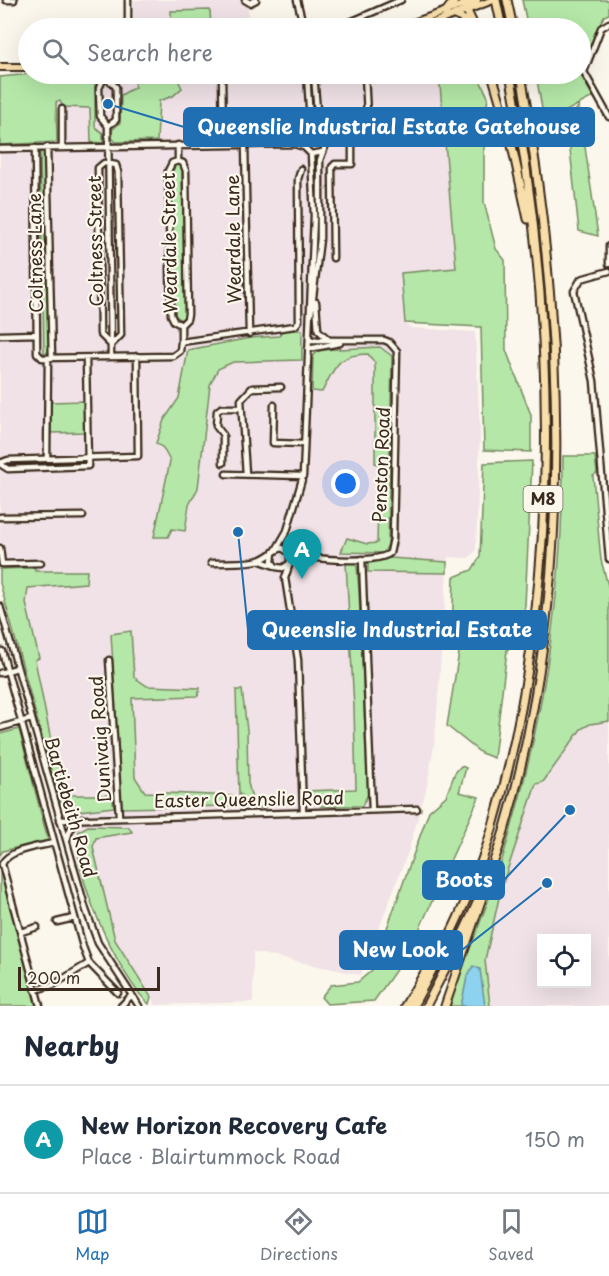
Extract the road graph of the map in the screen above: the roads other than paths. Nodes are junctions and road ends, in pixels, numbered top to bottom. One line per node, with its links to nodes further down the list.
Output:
1 (6, 0): 2 (street)
2 (14, 0)
3 (128, 0): 15 (street)
4 (245, 0): 5 (street)
5 (256, 0)
6 (297, 0): 16 (street)
7 (401, 0): 17 (street)
8 (455, 0): 13 (highway)
9 (494, 0): 11 (main road); 21 (highway)
10 (509, 0): 22 (highway)
11 (477, 2): 12 (main road)
12 (465, 5): 13 (main road); 14 (main road)
13 (445, 13): 18 (main road)
14 (455, 15): 19 (main road); 20 (highway)
15 (128, 18)
16 (302, 18)
17 (359, 18)
18 (430, 18)
19 (447, 18)
20 (462, 18)
21 (499, 18)
22 (512, 18)
23 (609, 23): 24 (street)
24 (591, 54)
25 (0, 67): 26 (main road)
26 (18, 67)
27 (101, 84): 41 (street, Coltness Street)
28 (114, 84): 41 (street, Coltness Street)
29 (222, 84): 46 (street)
30 (308, 84): 43 (street)
31 (315, 84): 42 (street)
32 (365, 84): 40 (street)
33 (495, 84): 62 (highway)
34 (511, 84): 62 (highway, M8)
35 (523, 84): 124 (highway, M8)
36 (591, 84): 38 (street)
37 (62, 109): 51 (street)
38 (609, 117)
39 (334, 122): 40 (street)
40 (356, 122): 44 (street)
41 (108, 126): 52 (street, Coltness Street)
42 (320, 133): 43 (street); 45 (street)
43 (308, 135): 48 (street)
44 (349, 138): 45 (street); 61 (street)
45 (327, 142): 55 (street)
46 (223, 144): 47 (street); 49 (street)
47 (245, 144): 48 (street); 69 (street, Weardale Lane)
48 (304, 144): 56 (street)
49 (178, 145): 52 (street); 57 (street, Weardale Street)
50 (47, 147): 51 (street); 54 (street); 79 (street, Coltness Lane)
51 (62, 147): 52 (street)
52 (108, 147): 58 (street, Coltness Street)
53 (0, 148): 54 (street)
54 (35, 148): 68 (street, Coltness Lane)
55 (323, 152): 56 (street); 65 (street)
56 (311, 154): 66 (street)
57 (178, 161): 67 (street, Weardale Street); 67 (street, Weardale Street)
58 (108, 163): 75 (street, Coltness Street); 75 (street); 75 (street)
59 (301, 169): 69 (street)
60 (609, 246): 63 (street)
61 (333, 258)
62 (537, 260): 125 (highway, M8)
63 (609, 264)
64 (609, 271): 100 (street)
65 (316, 290): 66 (street); 71 (street)
66 (309, 324): 72 (street)
67 (181, 325): 73 (street, Weardale Street)
68 (37, 334): 70 (street); 79 (street, Coltness Lane)
69 (249, 334): 73 (street)
70 (0, 335)
71 (328, 339): 72 (street, Penston Road); 74 (street, Penston Road)
72 (309, 340): 76 (street)
73 (181, 342): 78 (street)
74 (342, 342): 76 (street, Penston Road); 99 (street, Penston Road)
75 (111, 345): 77 (street, Coltness Street)
76 (308, 349): 84 (street)
77 (111, 356): 78 (street); 80 (street)
78 (137, 356): 85 (street)
79 (47, 358): 80 (street); 86 (street, Coltness Lane)
80 (86, 358): 85 (street)
81 (281, 387): 83 (street)
82 (274, 405): 84 (street)
83 (240, 408): 87 (street); 90 (street)
84 (304, 444): 91 (street)
85 (89, 456): 86 (street); 88 (street)
86 (47, 458): 88 (street)
87 (223, 463)
88 (0, 464)
89 (226, 474): 90 (street)
90 (246, 474): 91 (street)
91 (303, 476): 94 (street)
92 (83, 516): 93 (street)
93 (0, 517)
94 (287, 531): 96 (street); 97 (street)
95 (0, 548): 102 (street)
96 (287, 550): 97 (street); 98 (street); 104 (street)
97 (274, 551): 101 (street); 105 (street)
98 (306, 557): 99 (street, Penston Road); 104 (street)
99 (362, 559): 117 (street)
100 (609, 559)
101 (258, 560): 103 (street); 105 (street)
102 (41, 563)
103 (211, 563)
104 (291, 563): 105 (street); 106 (street)
105 (276, 567): 106 (street)
106 (285, 578): 118 (street)
107 (0, 606): 110 (street, Bartiebeith Road)
108 (2, 651): 111 (street, Bartiebeith Road)
109 (109, 660): 119 (street, Dunivaig Road)
110 (17, 668): 111 (street); 113 (street, Bartiebeith Road)
111 (8, 671): 112 (street); 114 (street, Bartiebeith Road)
112 (0, 673)
113 (30, 719): 114 (street); 121 (street, Bartiebeith Road)
114 (21, 722): 115 (street); 122 (street, Bartiebeith Road)
115 (0, 728)
116 (417, 809): 117 (street, Easter Queenslie Road)
117 (372, 810): 118 (street, Easter Queenslie Road)
118 (303, 812): 119 (street, Easter Queenslie Road)
119 (119, 816): 120 (street, Easter Queenslie Road)
120 (81, 818): 121 (street, Easter Queenslie Road); 123 (street)
121 (60, 820): 123 (street, Bartiebeith Road)
122 (54, 843): 126 (street, Bartiebeith Road); 129 (street)
123 (66, 843): 133 (street, Bartiebeith Road)
124 (489, 875): 139 (highway, M8); 140 (highway)
125 (460, 915): 137 (highway); 138 (highway, M8)
126 (74, 918): 127 (street); 130 (street, Bartiebeith Road)
127 (57, 922)
128 (37, 927): 129 (street)
129 (21, 932): 131 (street)
130 (89, 963): 131 (street); 132 (street, Bartiebeith Road)
131 (35, 990): 134 (street)
132 (118, 993)
133 (131, 996): 135 (street); 136 (street, Bartiebeith Road)
134 (40, 1006)
135 (121, 1006)
136 (139, 1006)
137 (405, 1006)
138 (413, 1006)
139 (426, 1006)
140 (445, 1006)

